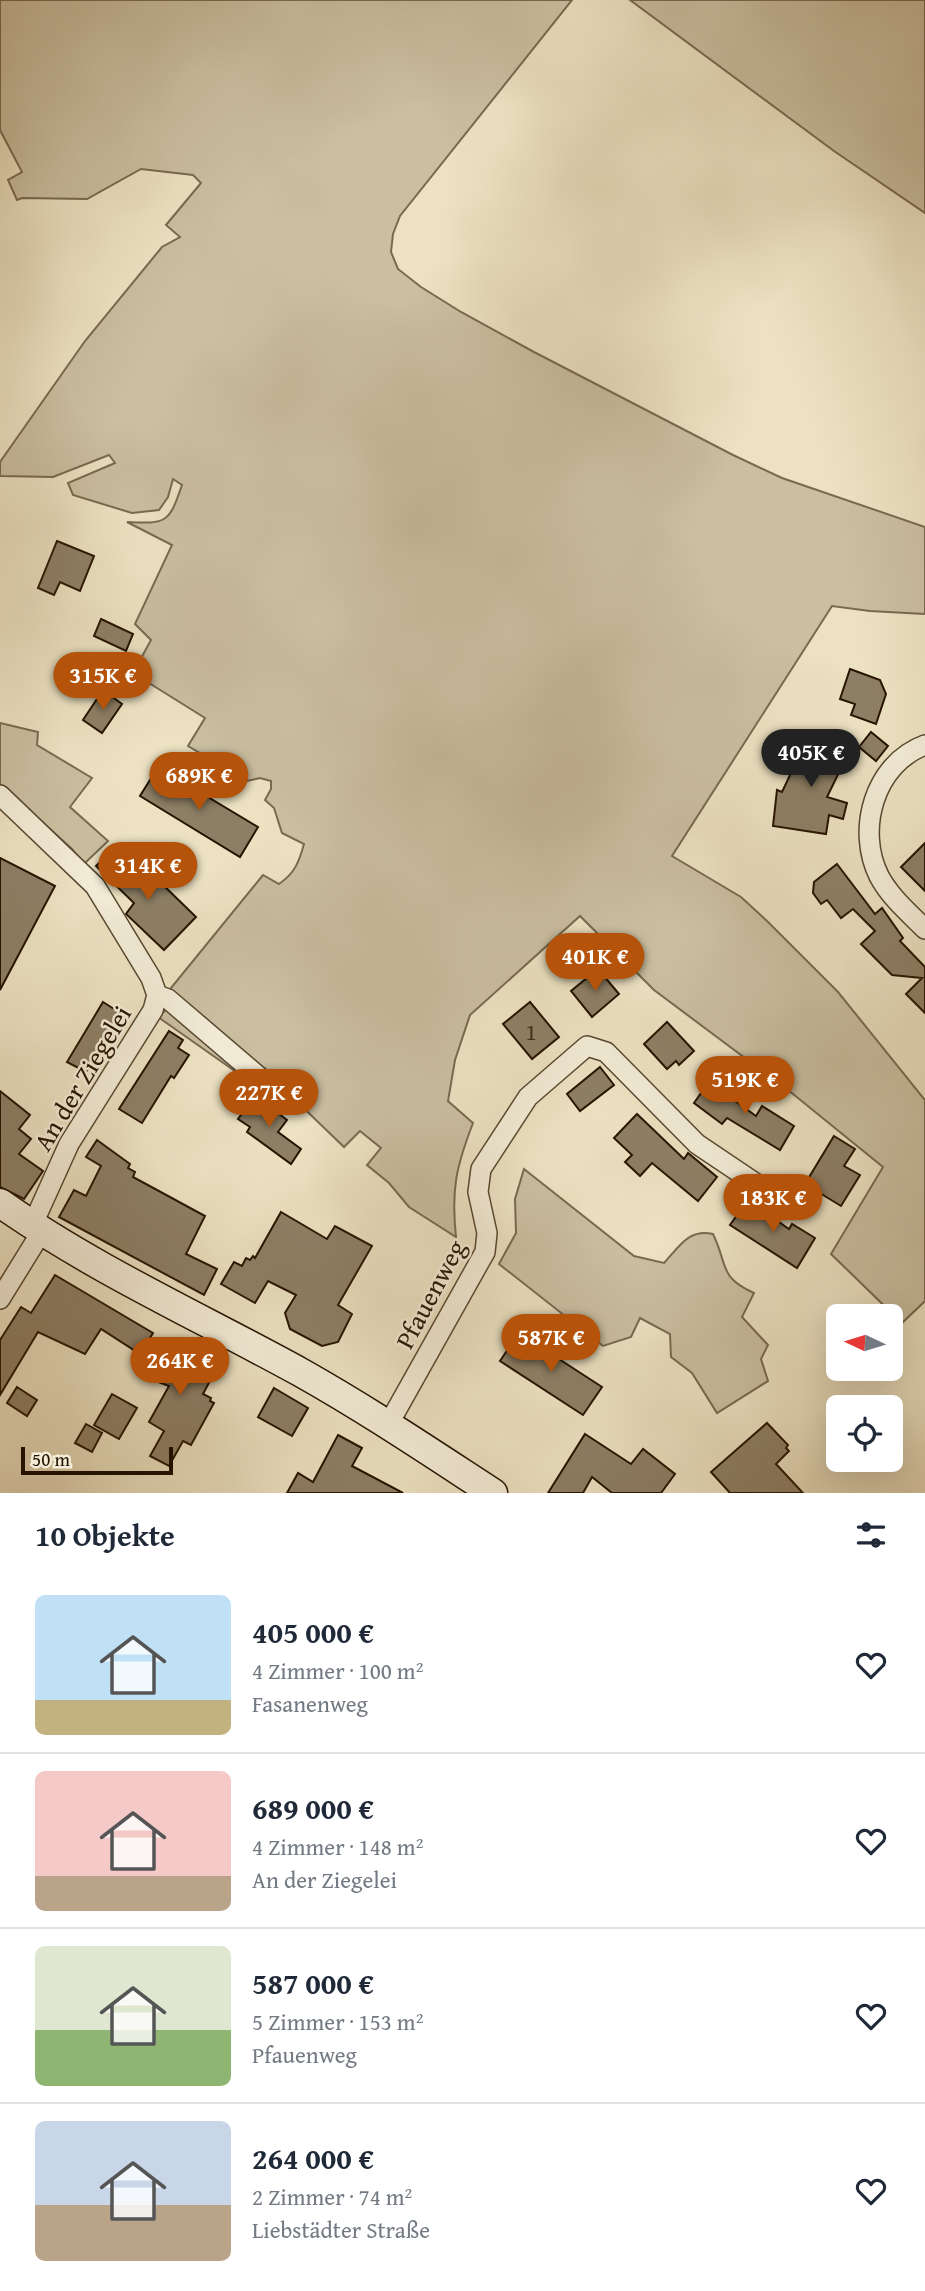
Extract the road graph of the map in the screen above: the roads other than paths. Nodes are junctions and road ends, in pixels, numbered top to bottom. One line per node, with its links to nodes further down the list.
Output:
1 (925, 745): 3 (street)
2 (0, 795): 4 (street, An der Ziegelei)
3 (925, 929)
4 (157, 995): 5 (street, An der Ziegelei); 8 (street, An der Ziegelei)
5 (278, 1093)
6 (776, 1197): 10 (street, Pfauenweg)
7 (0, 1203): 8 (main road)
8 (37, 1228): 9 (street, An der Ziegelei); 10 (main road)
9 (0, 1299)
10 (388, 1425): 11 (main road)
11 (494, 1493)

